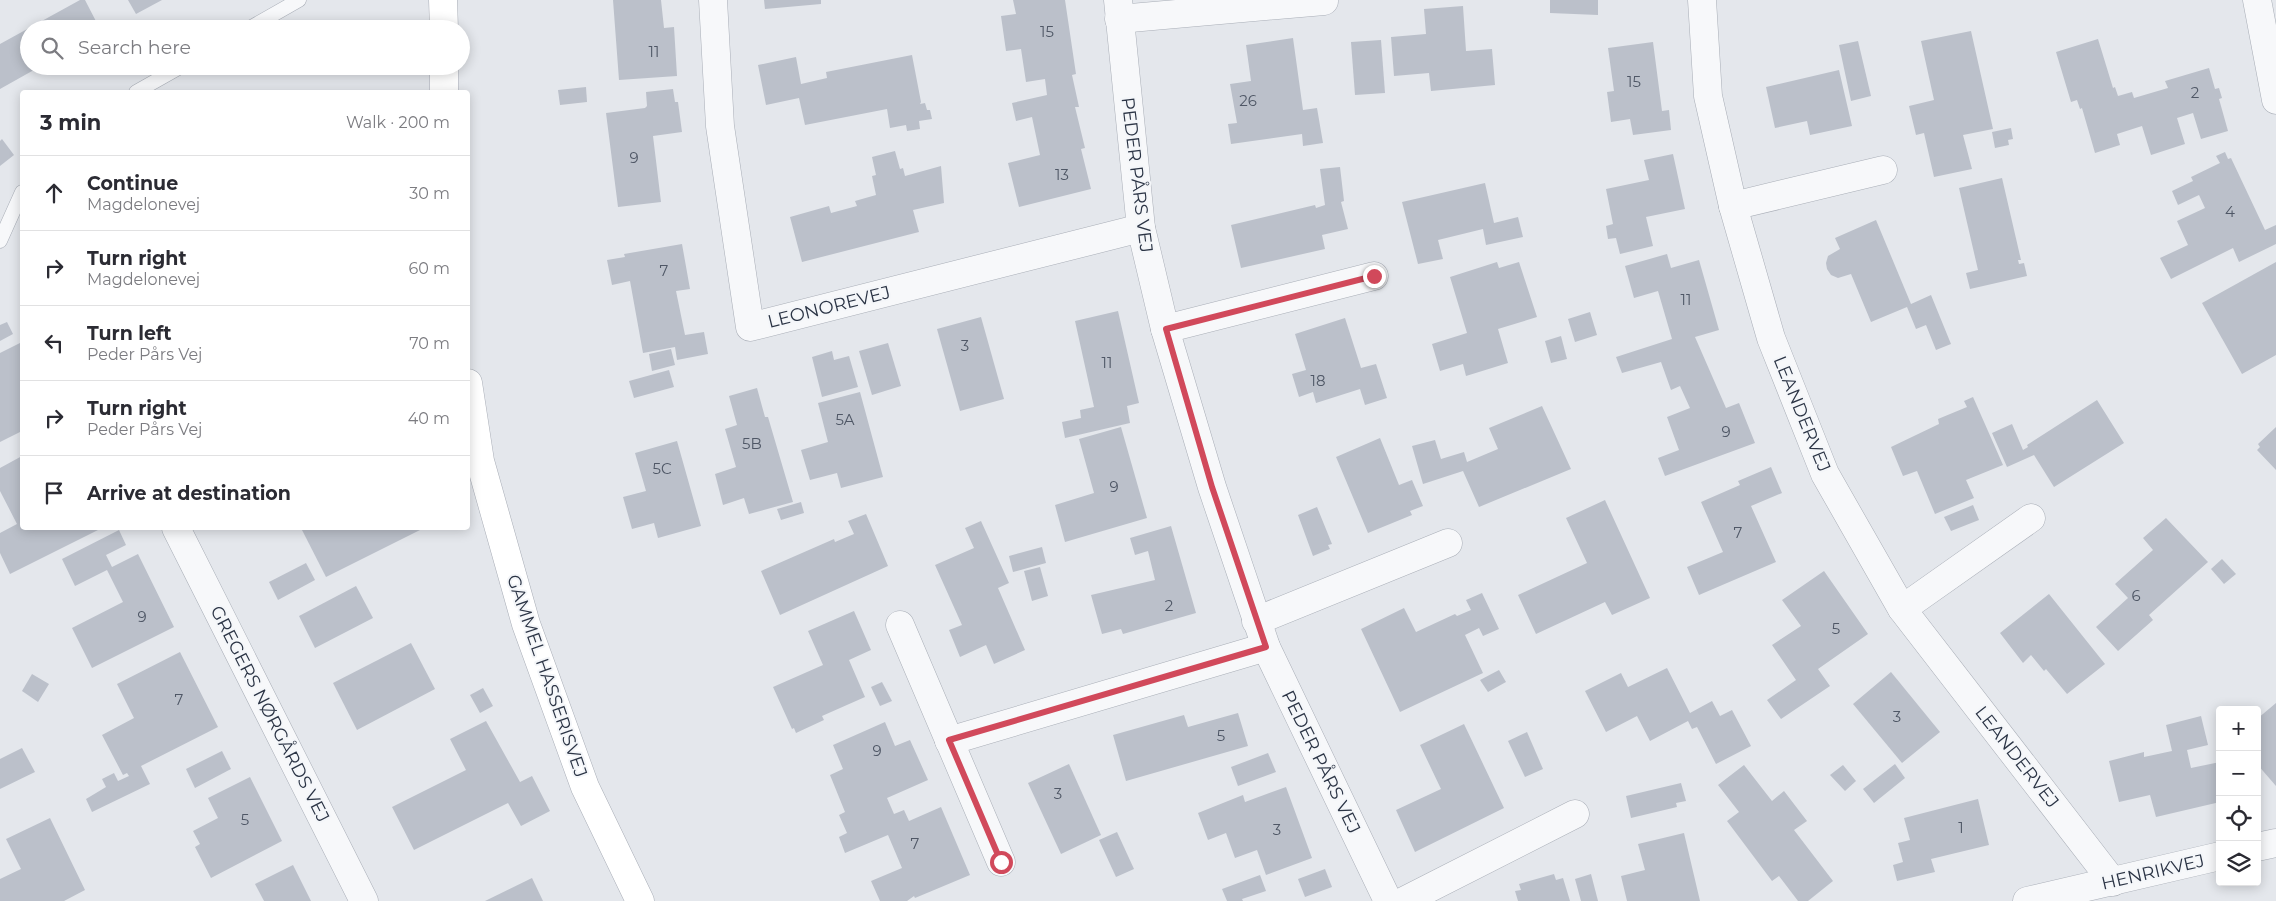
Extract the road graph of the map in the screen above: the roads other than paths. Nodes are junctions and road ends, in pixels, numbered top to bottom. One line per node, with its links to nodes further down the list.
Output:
1 (299, 0): 8 (lane)
2 (443, 0): 9 (street)
3 (713, 0): 18 (street, LEONOREVEJ)
4 (1702, 0): 17 (street, LEANDERVEJ)
5 (2256, 0): 14 (street)
6 (1324, 1): 7 (street, PEDER PÅRS VEJ)
7 (1119, 9): 18 (street, PEDER PÅRS VEJ)
8 (264, 20)
9 (444, 20)
10 (166, 75): 12 (lane)
11 (444, 75): 13 (street)
12 (140, 90)
13 (444, 90)
14 (2276, 100)
15 (1883, 170): 17 (street)
16 (20, 196): 19 (lane)
17 (1733, 206): 26 (street, LEANDERVEJ)
18 (1141, 228): 21 (street, PEDER PÅRS VEJ)
19 (0, 241)
20 (1374, 276): 21 (street)
21 (1166, 329): 27 (street, PEDER PÅRS VEJ)
22 (470, 396): 38 (street, GAMMEL HASSERISVEJ)
23 (2031, 518): 26 (street)
24 (177, 530): 37 (street, GREGERS NØRGÅRDS VEJ)
25 (1448, 543): 27 (street)
26 (1902, 609): 36 (street, LEANDERVEJ)
27 (1256, 621): 29 (street, PEDER PÅRS VEJ)
28 (900, 625): 30 (street)
29 (1266, 647): 30 (street); 39 (street, PEDER PÅRS VEJ)
30 (949, 740): 35 (street)
31 (1575, 814): 40 (street)
32 (2276, 843): 33 (street)
33 (2261, 846)
34 (2216, 857): 36 (street, HENRIKVEJ)
35 (1001, 862)
36 (2113, 882): 41 (street, HENRIKVEJ)
37 (364, 901)
38 (640, 901)
39 (1388, 901)
40 (1404, 901)
41 (2027, 901)

